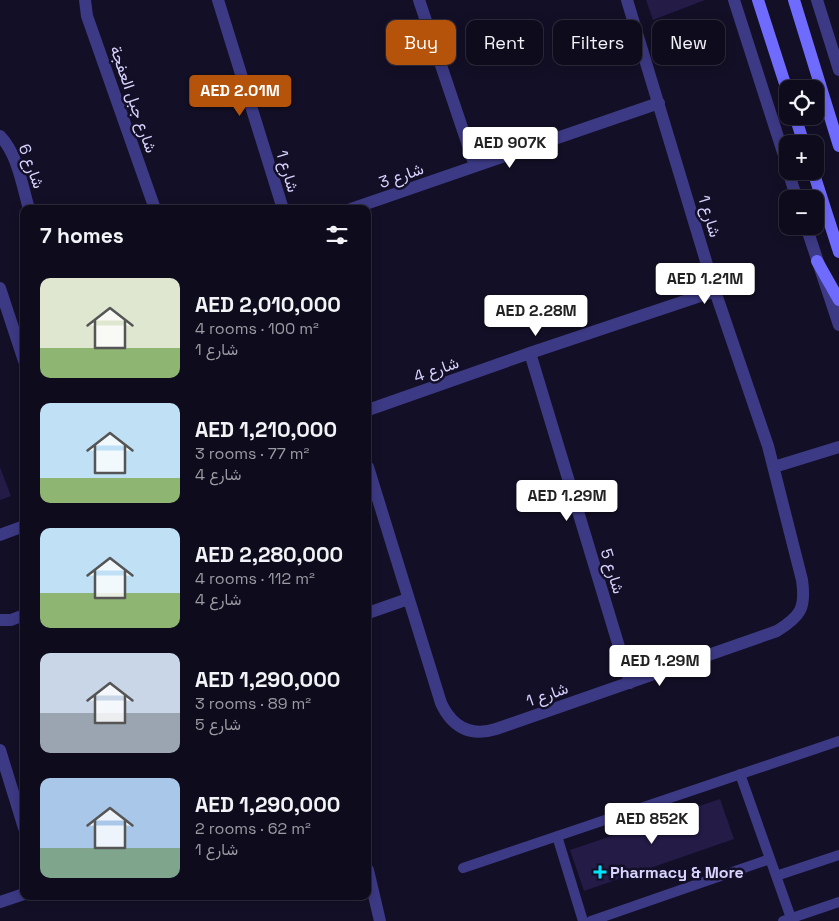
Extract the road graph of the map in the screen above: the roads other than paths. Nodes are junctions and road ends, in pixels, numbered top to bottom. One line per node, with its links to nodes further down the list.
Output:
1 (85, 0): 18 (street, شارع جبل العفجة)
2 (218, 0): 19 (street, شارع 1)
3 (419, 0): 15 (street)
4 (627, 0): 11 (street, شارع 1)
5 (734, 0): 13 (street)
6 (758, 0): 10 (main road)
7 (794, 0): 14 (main road)
8 (817, 0): 9 (street)
9 (839, 70)
10 (784, 80)
11 (659, 103): 15 (street, شارع 3); 25 (street, شارع 1)
12 (0, 136): 17 (street, شارع 6)
13 (779, 142)
14 (839, 146)
15 (475, 166): 20 (street, شارع 3)
16 (816, 180): 22 (main road)
17 (28, 205)
18 (155, 205)
19 (282, 205)
20 (363, 205)
21 (809, 235): 23 (street)
22 (839, 252)
23 (817, 261): 26 (main road); 27 (street)
24 (0, 288): 28 (street)
25 (715, 291): 29 (street, شارع 4); 32 (street, شارع 1)
26 (839, 300)
27 (839, 325)
28 (20, 337)
29 (530, 353): 30 (street, شارع 4); 41 (street, شارع 5)
30 (371, 409)
31 (839, 448): 32 (street)
32 (774, 468): 41 (street, شارع 1)
33 (371, 477): 36 (street, شارع 1)
34 (20, 528): 35 (street)
35 (0, 535)
36 (408, 599): 37 (street); 41 (street, شارع 1)
37 (371, 612)
38 (20, 616): 39 (street)
39 (5, 620): 40 (street)
40 (0, 628)
41 (630, 683)
42 (839, 741): 44 (lane)
43 (0, 750): 45 (street)
44 (740, 774): 46 (lane); 48 (lane)
45 (20, 815)
46 (556, 836): 49 (lane); 57 (lane)
47 (839, 855): 50 (lane)
48 (770, 859): 50 (lane); 58 (lane)
49 (463, 868)
50 (776, 876): 55 (lane)
51 (371, 883): 56 (street)
52 (20, 895): 53 (street)
53 (0, 902)
54 (839, 902): 55 (lane)
55 (787, 920)
56 (380, 921)
57 (583, 921)
58 (591, 921)

